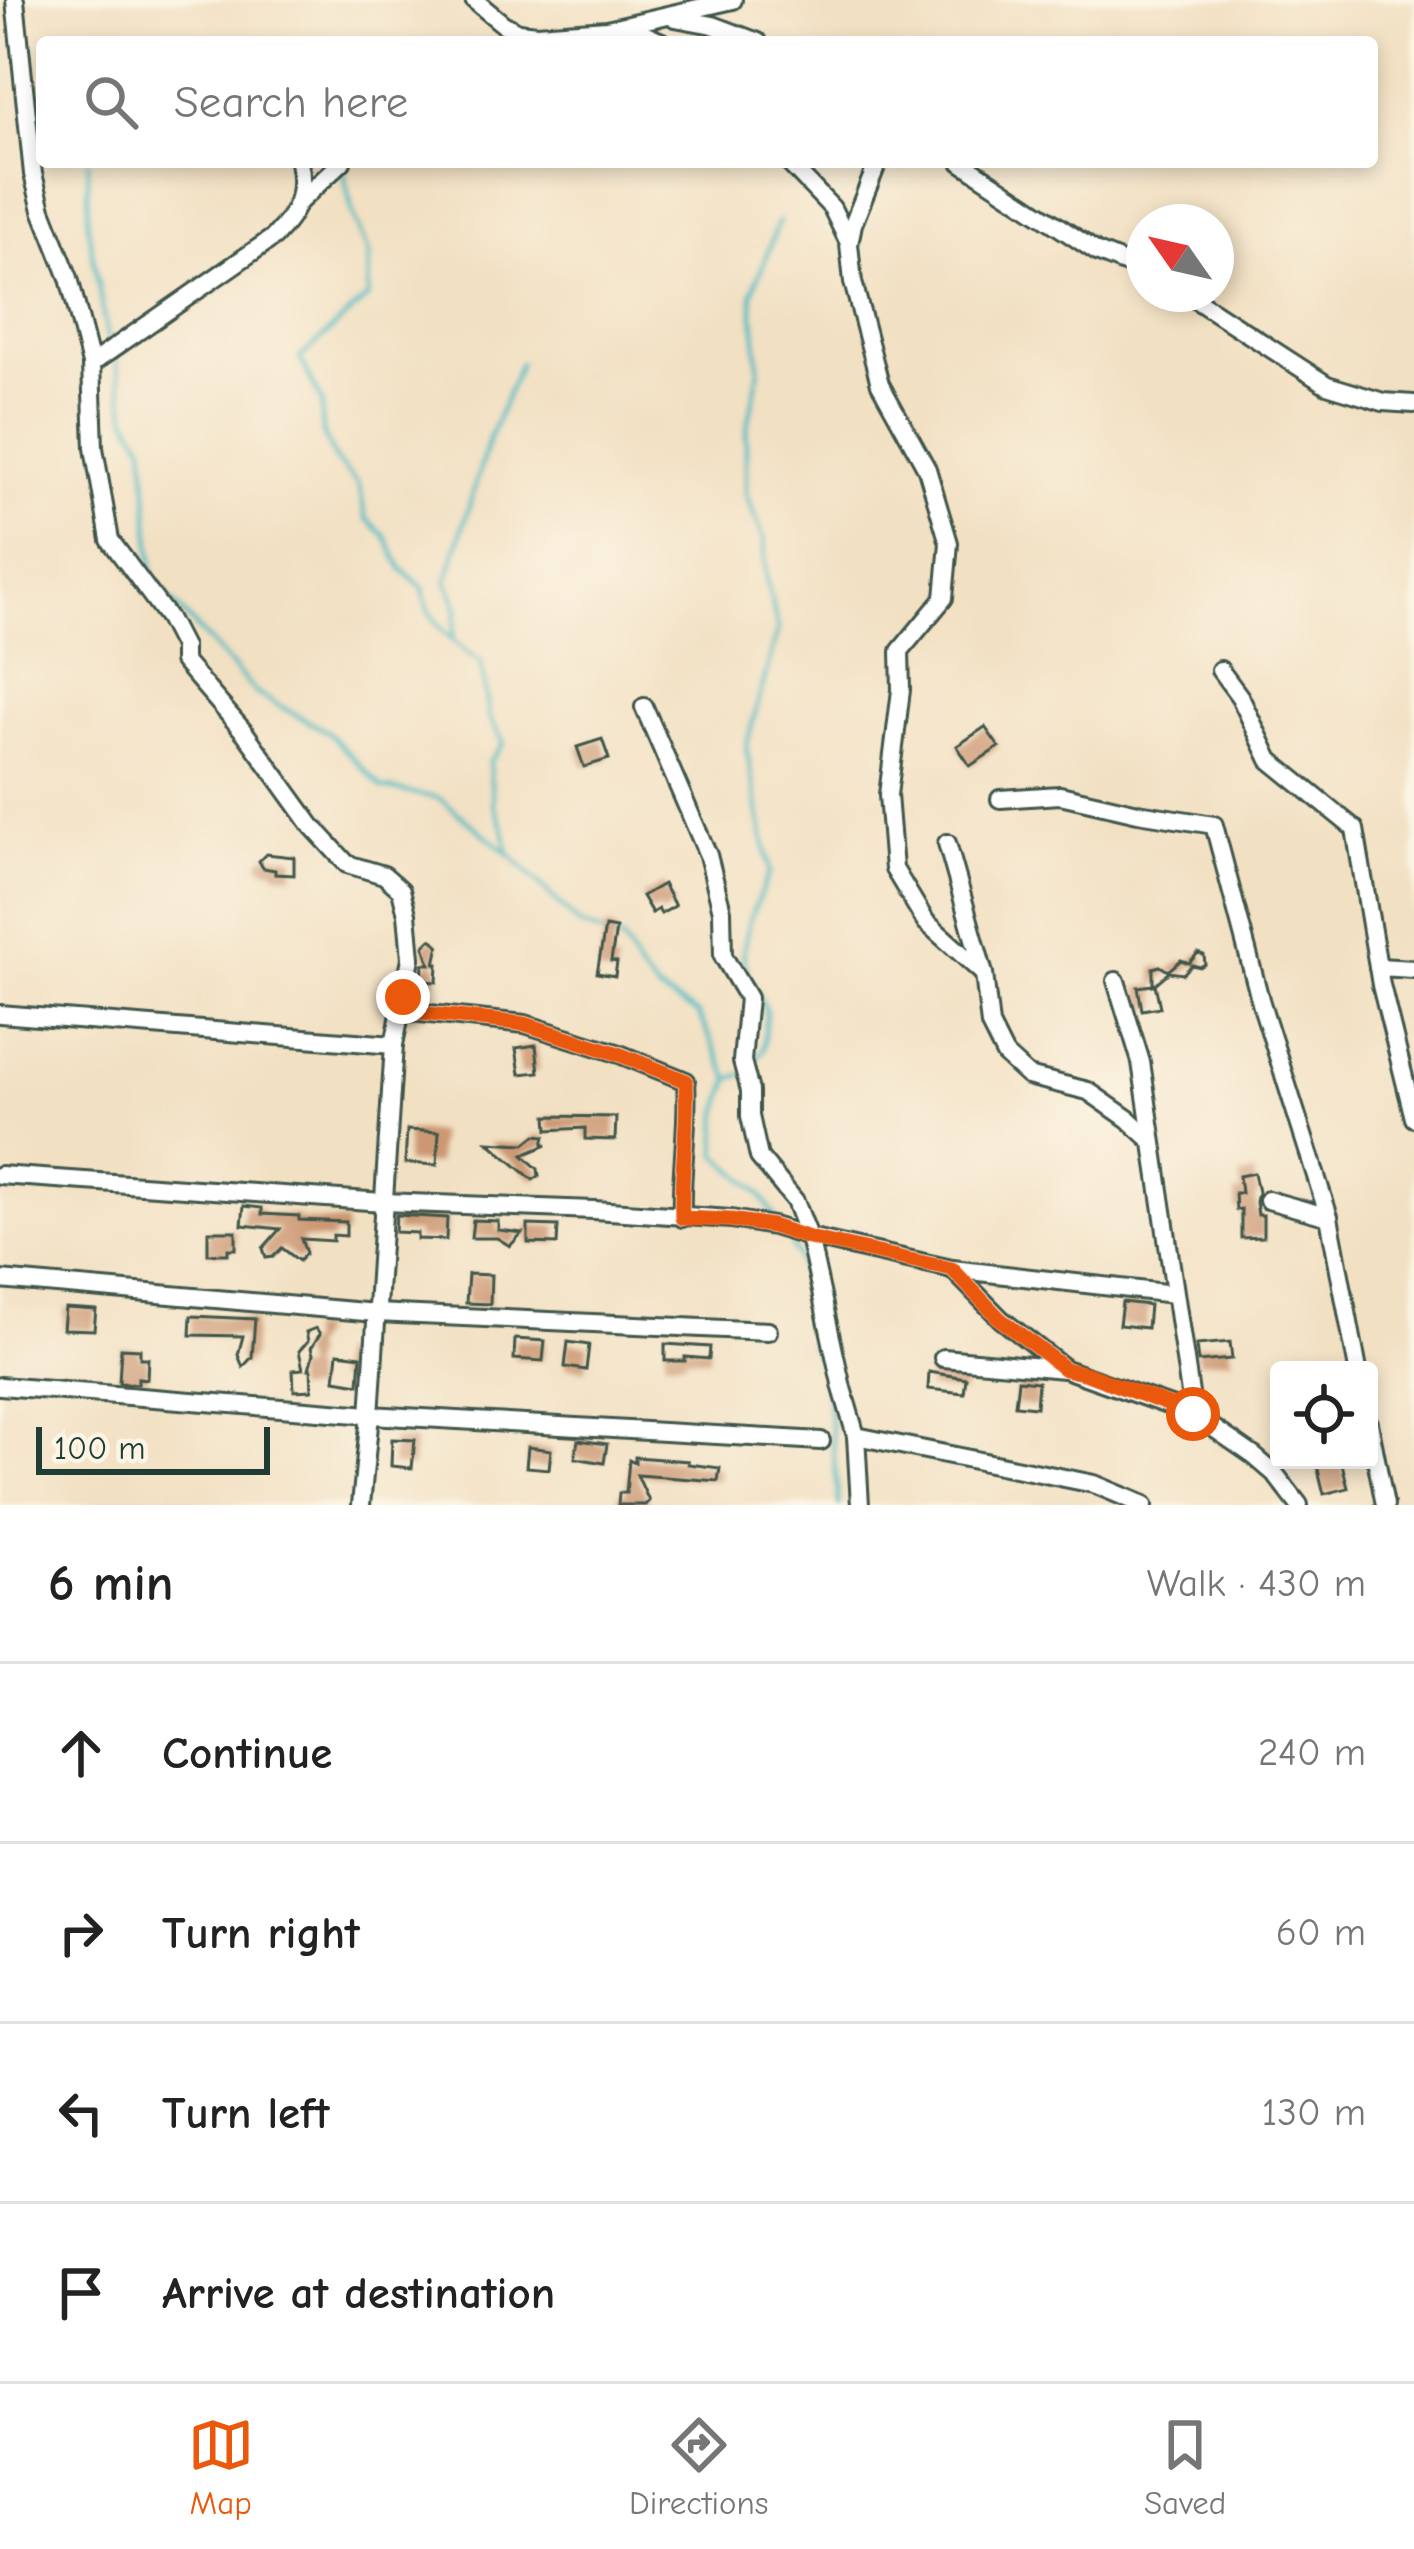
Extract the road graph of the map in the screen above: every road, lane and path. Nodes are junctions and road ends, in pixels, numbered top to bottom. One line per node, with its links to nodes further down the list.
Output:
1 (474, 0): 6 (street)
2 (733, 0): 4 (street)
3 (16, 7): 10 (street); 20 (street)
4 (662, 16): 5 (street); 9 (street)
5 (607, 29): 7 (street); 8 (street)
6 (527, 36)
7 (549, 36)
8 (648, 36)
9 (742, 36)
10 (0, 38)
11 (300, 168): 16 (street)
12 (336, 168): 16 (street)
13 (794, 168): 17 (street)
14 (875, 168): 17 (street)
15 (970, 168): 18 (street)
16 (300, 201): 20 (street)
17 (849, 244): 28 (street)
18 (1126, 264)
19 (1214, 312): 21 (street)
20 (91, 364): 30 (street)
21 (1414, 404)
22 (1220, 670): 26 (street)
23 (644, 706): 40 (street)
24 (1000, 800): 38 (street)
25 (947, 843): 28 (street)
26 (1378, 967): 27 (street); 33 (street)
27 (1414, 969)
28 (984, 974): 34 (street)
29 (1116, 981): 34 (street)
30 (400, 1011): 32 (street); 39 (street)
31 (0, 1014): 32 (street)
32 (394, 1045): 37 (street)
33 (1414, 1118)
34 (1152, 1141): 43 (street)
35 (0, 1174): 37 (street)
36 (1268, 1200): 38 (street)
37 (383, 1202): 39 (street); 44 (street)
38 (1329, 1217): 47 (street)
39 (682, 1218): 40 (street)
40 (809, 1238): 41 (street); 52 (street)
41 (952, 1269): 43 (street); 48 (street)
42 (0, 1280): 44 (street)
43 (1174, 1294): 50 (street)
44 (376, 1313): 45 (street); 51 (street)
45 (768, 1331)
46 (943, 1358): 48 (street)
47 (1356, 1361)
48 (1065, 1369): 50 (street)
49 (0, 1387): 51 (street)
50 (1193, 1414): 58 (street)
51 (370, 1415): 53 (street); 55 (street)
52 (856, 1436): 56 (street); 57 (street)
53 (821, 1442)
54 (1378, 1469): 59 (street)
55 (361, 1505)
56 (860, 1505)
57 (1144, 1505)
58 (1299, 1505)
59 (1385, 1505)

